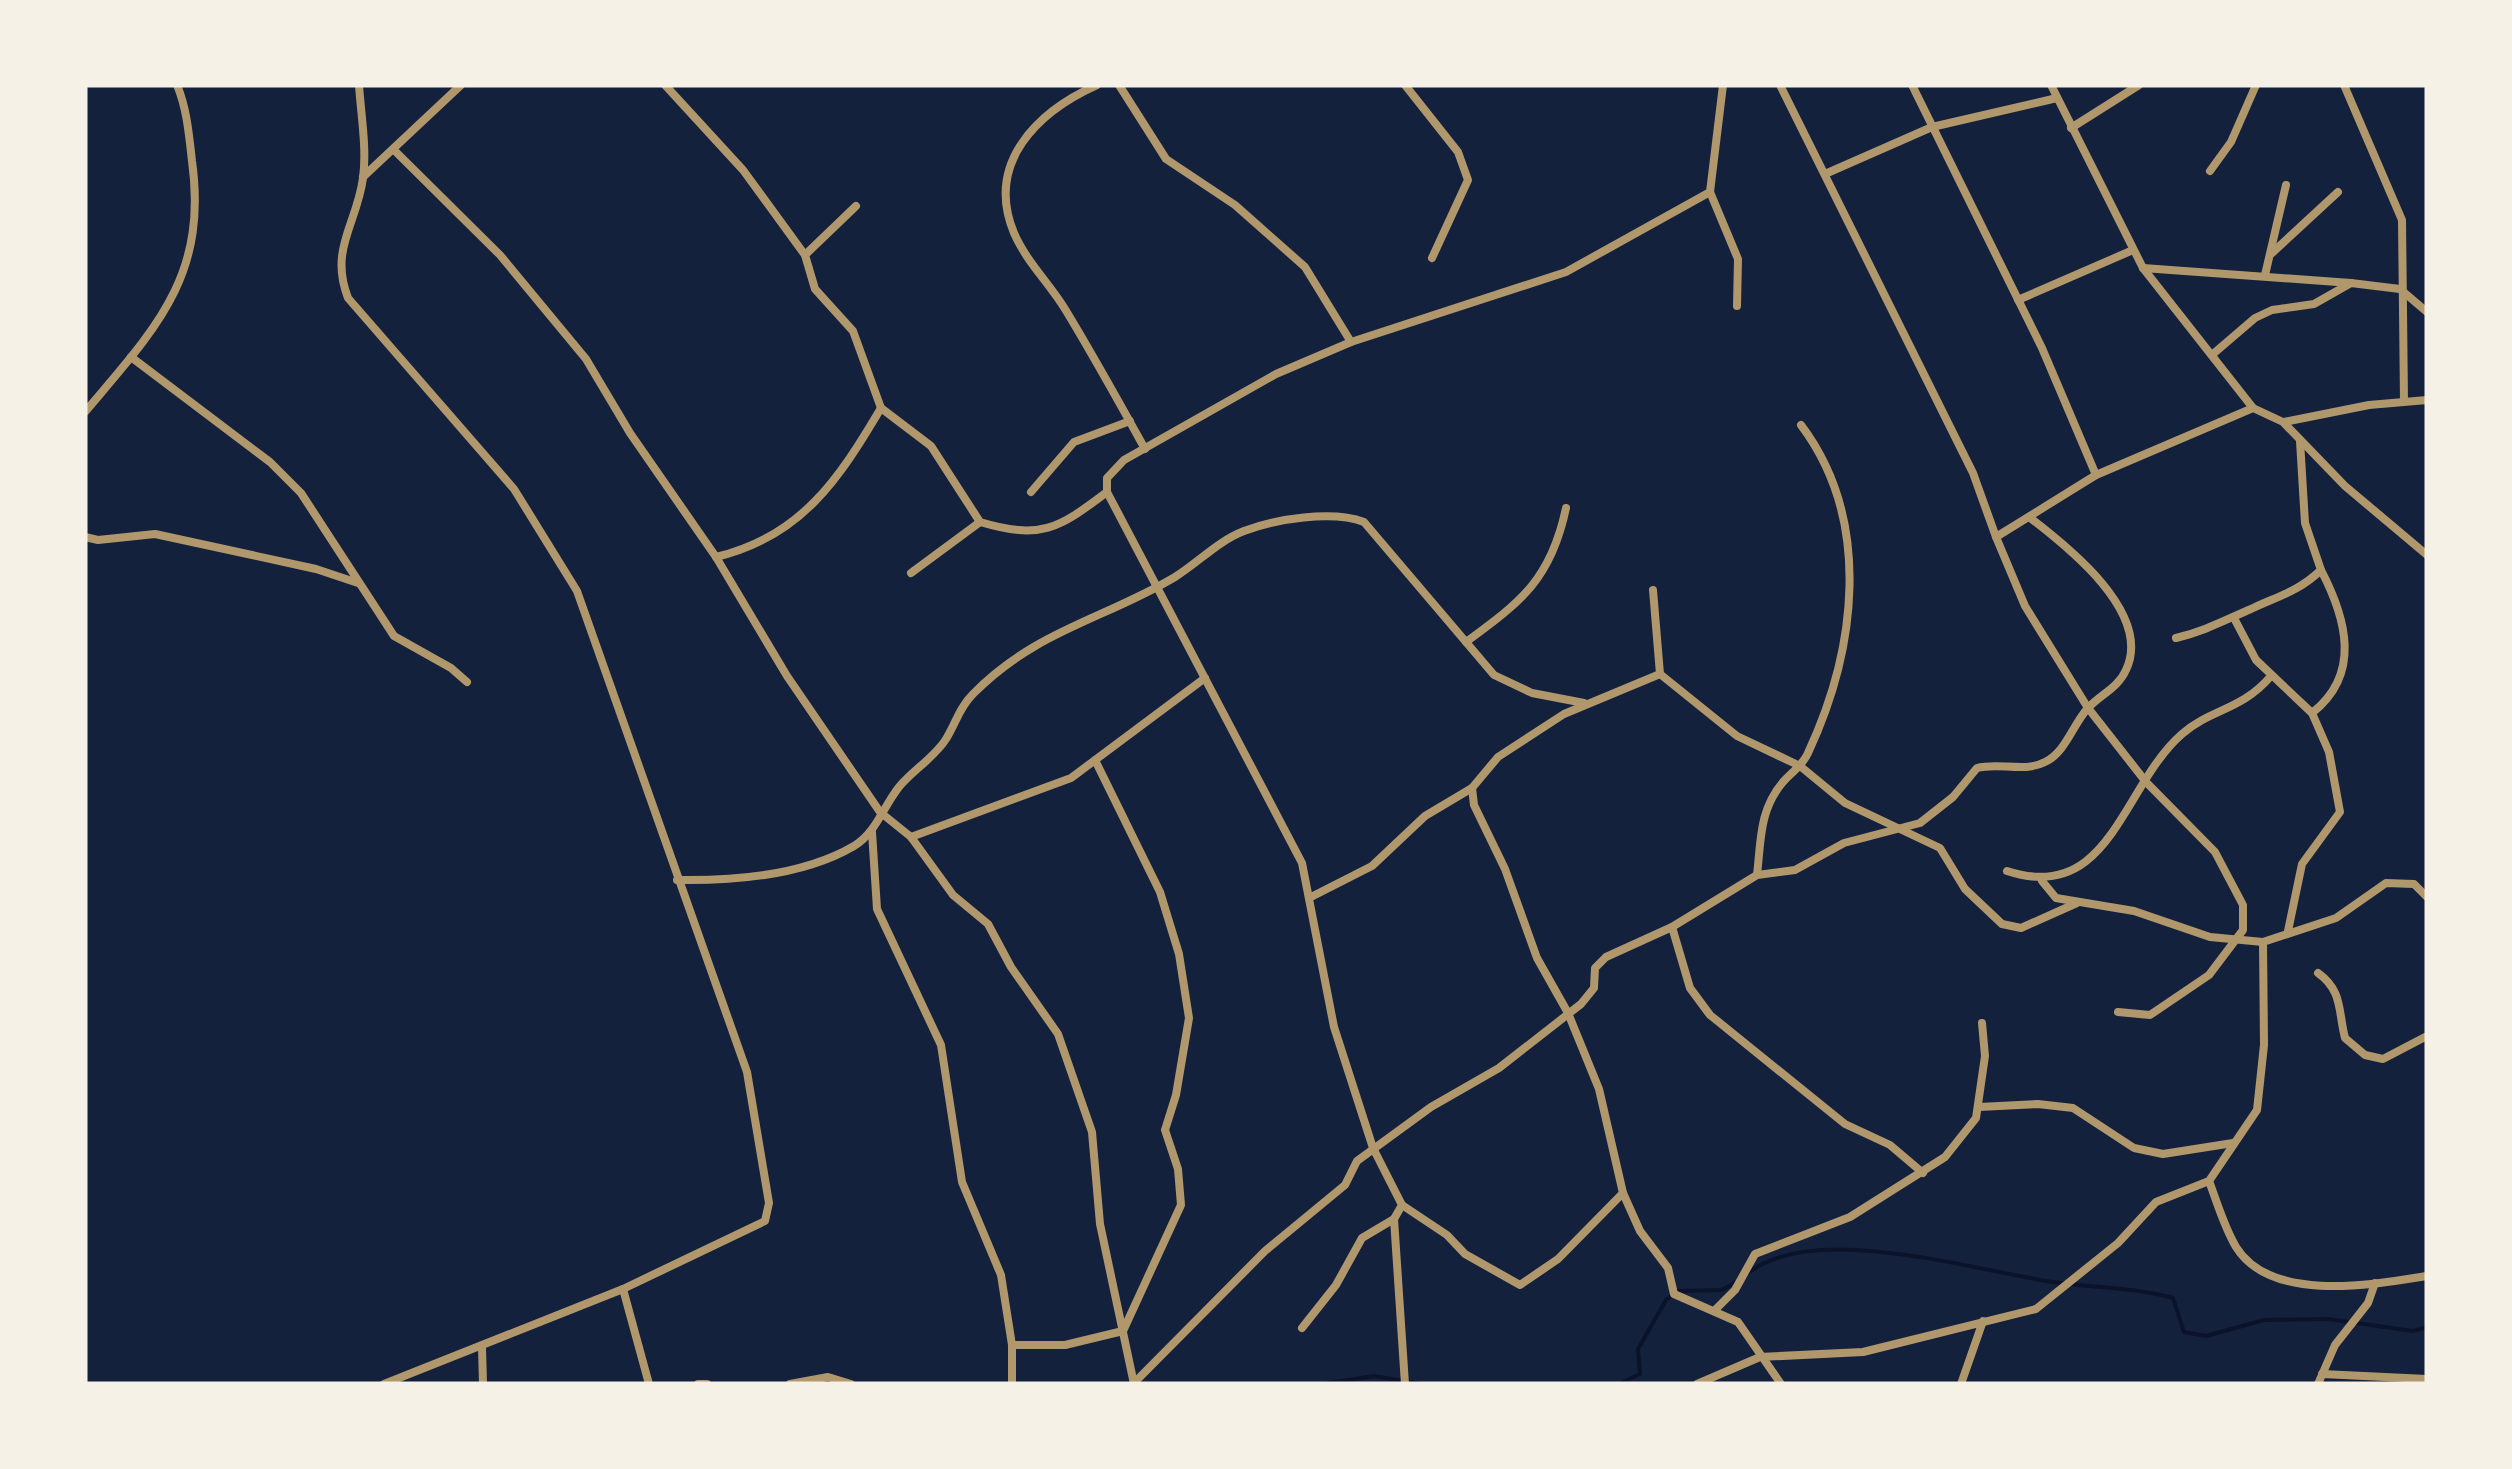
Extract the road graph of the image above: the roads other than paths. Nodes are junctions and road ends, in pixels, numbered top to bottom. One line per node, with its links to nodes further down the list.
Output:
1 (177, 85): 39 (street)
2 (360, 85): 21 (street)
3 (461, 85): 18 (street)
4 (665, 85): 28 (street)
5 (1097, 85): 45 (street)
6 (1120, 85): 37 (street)
7 (1406, 85): 29 (street)
8 (1723, 85): 23 (street)
9 (1780, 85): 20 (street)
10 (1912, 85): 16 (street)
11 (2051, 85): 15 (street)
12 (2140, 85): 17 (street)
13 (2256, 85): 19 (street)
14 (2344, 85): 33 (street)
15 (2057, 98): 16 (street); 17 (street)
16 (1932, 127): 20 (street); 34 (street)
17 (2071, 128): 26 (street)
18 (395, 150): 21 (street); 59 (street)
19 (2210, 171)
20 (1826, 174): 57 (street)
21 (363, 178): 85 (street)
22 (2286, 185): 27 (street)
23 (1710, 192): 35 (street); 37 (street)
24 (2338, 192): 27 (street)
25 (856, 206): 28 (street)
26 (2133, 250): 30 (street); 34 (street)
27 (2271, 254): 31 (street)
28 (806, 256): 42 (street)
29 (1432, 258)
30 (2143, 268): 31 (street); 38 (street)
31 (2265, 275): 32 (street)
32 (2352, 283): 33 (street); 38 (street)
33 (2400, 289): 36 (street); 40 (street)
34 (2018, 300): 50 (street)
35 (1737, 306)
36 (2427, 312)
37 (1351, 342): 49 (street)
38 (2212, 354): 43 (street)
39 (131, 357): 44 (street); 62 (street)
40 (2404, 400): 41 (street); 46 (street)
41 (2427, 400)
42 (882, 408): 55 (street); 59 (street)
43 (2252, 408): 46 (street); 50 (street)
44 (85, 412)
45 (1130, 421): 49 (street); 51 (street)
46 (2283, 422): 48 (street)
47 (1801, 425): 76 (street)
48 (2300, 441): 58 (street); 60 (street)
49 (1144, 448): 52 (street)
50 (2096, 475): 54 (street)
51 (1031, 492)
52 (1107, 492): 55 (street); 63 (street)
53 (1566, 508): 67 (street)
54 (2030, 517): 57 (street); 73 (street)
55 (980, 522): 61 (street)
56 (85, 537): 62 (street)
57 (1996, 537): 73 (street)
58 (2427, 556)
59 (716, 557): 79 (street)
60 (2320, 570): 65 (street); 74 (street)
61 (911, 573)
62 (360, 584): 71 (street)
63 (1155, 586): 67 (street); 70 (street); 79 (street)
64 (1653, 590): 68 (street)
65 (2234, 618): 66 (street); 69 (street)
66 (2176, 638)
67 (1466, 642): 72 (street)
68 (1660, 674): 72 (street); 76 (street)
69 (2270, 676): 74 (street); 77 (street)
70 (1205, 678): 75 (street); 88 (street)
71 (467, 682)
72 (1585, 703): 78 (street)
73 (2088, 708): 77 (street); 80 (street)
74 (2312, 713): 91 (street)
75 (1095, 760): 82 (street); 113 (street)
76 (1800, 766): 80 (street); 84 (street)
77 (2146, 782): 86 (street); 92 (street)
78 (1472, 788): 88 (street); 96 (street)
79 (880, 812): 81 (street); 82 (street)
80 (1900, 826): 84 (street); 89 (street)
81 (872, 832): 85 (street); 114 (street)
82 (911, 837): 113 (street)
83 (2007, 871): 86 (street)
84 (1757, 875): 90 (street)
85 (677, 880): 109 (street)
86 (2042, 881): 89 (street)
87 (2427, 897): 91 (street)
88 (1309, 898): 101 (street)
89 (2077, 903): 92 (street)
90 (1672, 927): 96 (street); 102 (street)
91 (2288, 930): 93 (street)
92 (2238, 941): 93 (street); 95 (street)
93 (2263, 942): 100 (street)
94 (2318, 973): 98 (street)
95 (2118, 1012)
96 (1568, 1014): 101 (street); 104 (street)
97 (1982, 1023): 99 (street)
98 (2427, 1036)
99 (1978, 1107): 100 (street); 102 (street)
100 (2233, 1143): 103 (street)
101 (1374, 1148): 105 (street); 127 (street)
102 (1924, 1173): 110 (street)
103 (2208, 1181): 108 (street); 111 (street)
104 (1623, 1193): 105 (street); 110 (street)
105 (1402, 1204): 106 (street)
106 (1394, 1219): 112 (street); 128 (street)
107 (2427, 1276): 108 (street)
108 (2374, 1283): 117 (street)
109 (623, 1289): 115 (street); 121 (street)
110 (1716, 1309): 116 (street)
111 (1983, 1321): 116 (street); 131 (street)
112 (1302, 1328)
113 (1124, 1330): 114 (street); 127 (street)
114 (1012, 1345): 126 (street)
115 (482, 1347): 119 (street); 120 (street)
116 (1760, 1357): 129 (street); 130 (street)
117 (2322, 1374): 118 (street); 132 (street)
118 (2427, 1379)
119 (384, 1384)
120 (483, 1384)
121 (649, 1384)
122 (698, 1384): 123 (street)
123 (707, 1384)
124 (790, 1384): 125 (street)
125 (851, 1384)
126 (1012, 1384)
127 (1134, 1384)
128 (1404, 1384)
129 (1697, 1384)
130 (1780, 1384)
131 (1962, 1384)
132 (2318, 1384)

